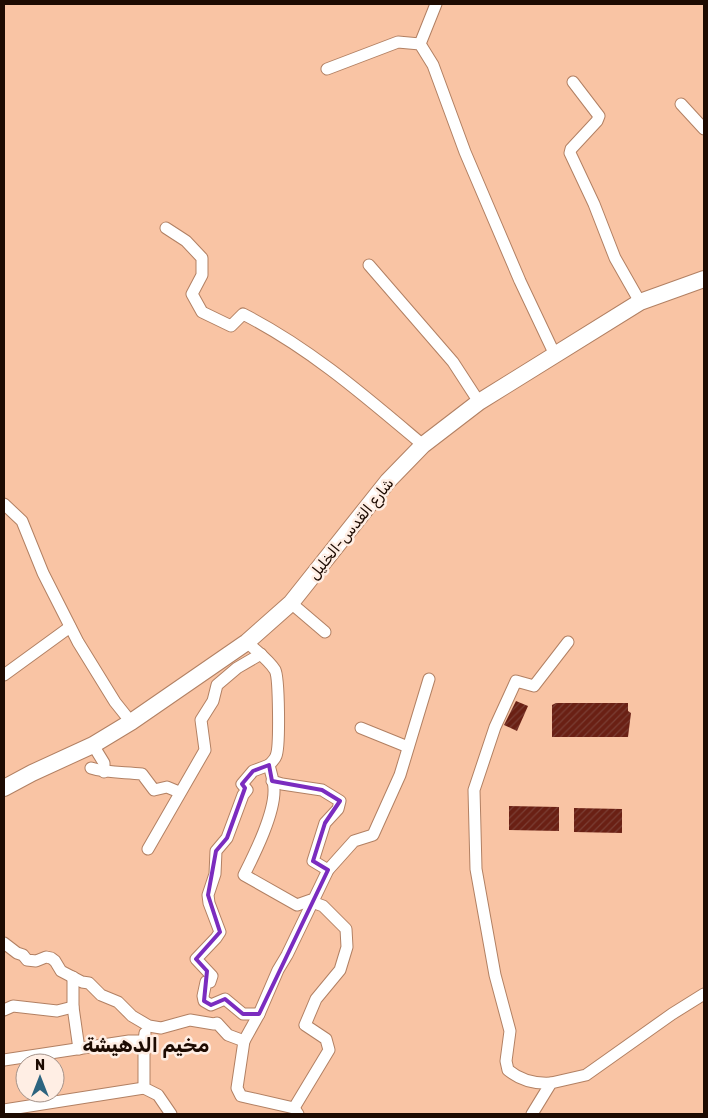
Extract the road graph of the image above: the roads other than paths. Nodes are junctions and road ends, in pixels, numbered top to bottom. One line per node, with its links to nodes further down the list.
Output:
1 (436, 4): 2 (street)
2 (420, 44): 3 (street); 13 (street)
3 (327, 69)
4 (572, 82): 12 (street)
5 (681, 104): 6 (street)
6 (704, 129)
7 (166, 228): 15 (street)
8 (369, 264): 14 (street)
9 (704, 279): 11 (main road, شارع القدس-الخليل)
10 (704, 285): 11 (street)
11 (687, 286): 12 (main road, شارع القدس-الخليل)
12 (640, 302): 13 (main road, شارع القدس-الخليل)
13 (555, 355): 14 (main road, شارع القدس-الخليل)
14 (479, 402): 15 (main road, شارع القدس-الخليل)
15 (423, 445): 17 (main road, شارع القدس-الخليل)
16 (4, 504): 18 (street)
17 (291, 603): 19 (street); 20 (main road, شارع القدس-الخليل)
18 (70, 628): 23 (street); 25 (street)
19 (325, 632)
20 (246, 642): 22 (street); 25 (main road, شارع القدس-الخليل)
21 (568, 642): 49 (street)
22 (261, 654): 29 (street); 34 (street)
23 (4, 675)
24 (428, 679): 28 (street)
25 (132, 722): 27 (main road, شارع القدس-الخليل)
26 (361, 728): 28 (street)
27 (93, 745): 31 (street); 33 (main road, شارع القدس-الخليل)
28 (408, 747): 36 (street)
29 (269, 766): 32 (street); 43 (street)
30 (91, 768): 31 (street)
31 (104, 772): 34 (street)
32 (272, 781): 36 (street); 37 (street)
33 (4, 788)
34 (179, 792): 35 (street)
35 (148, 849)
36 (328, 870): 37 (street)
37 (313, 900): 43 (street); 53 (street)
38 (4, 943): 39 (street)
39 (73, 977): 41 (street); 44 (street)
40 (704, 994): 49 (street)
41 (73, 1007): 42 (street); 47 (street)
42 (4, 1010)
43 (259, 1014): 46 (street)
44 (149, 1026): 45 (street); 46 (street)
45 (144, 1041): 47 (street); 50 (street)
46 (244, 1041): 51 (street)
47 (79, 1049): 48 (street)
48 (4, 1060)
49 (551, 1083): 55 (street)
50 (144, 1088): 52 (street); 54 (street)
51 (278, 1109): 53 (street)
52 (4, 1110)
53 (296, 1111)
54 (171, 1114)
55 (532, 1114)

